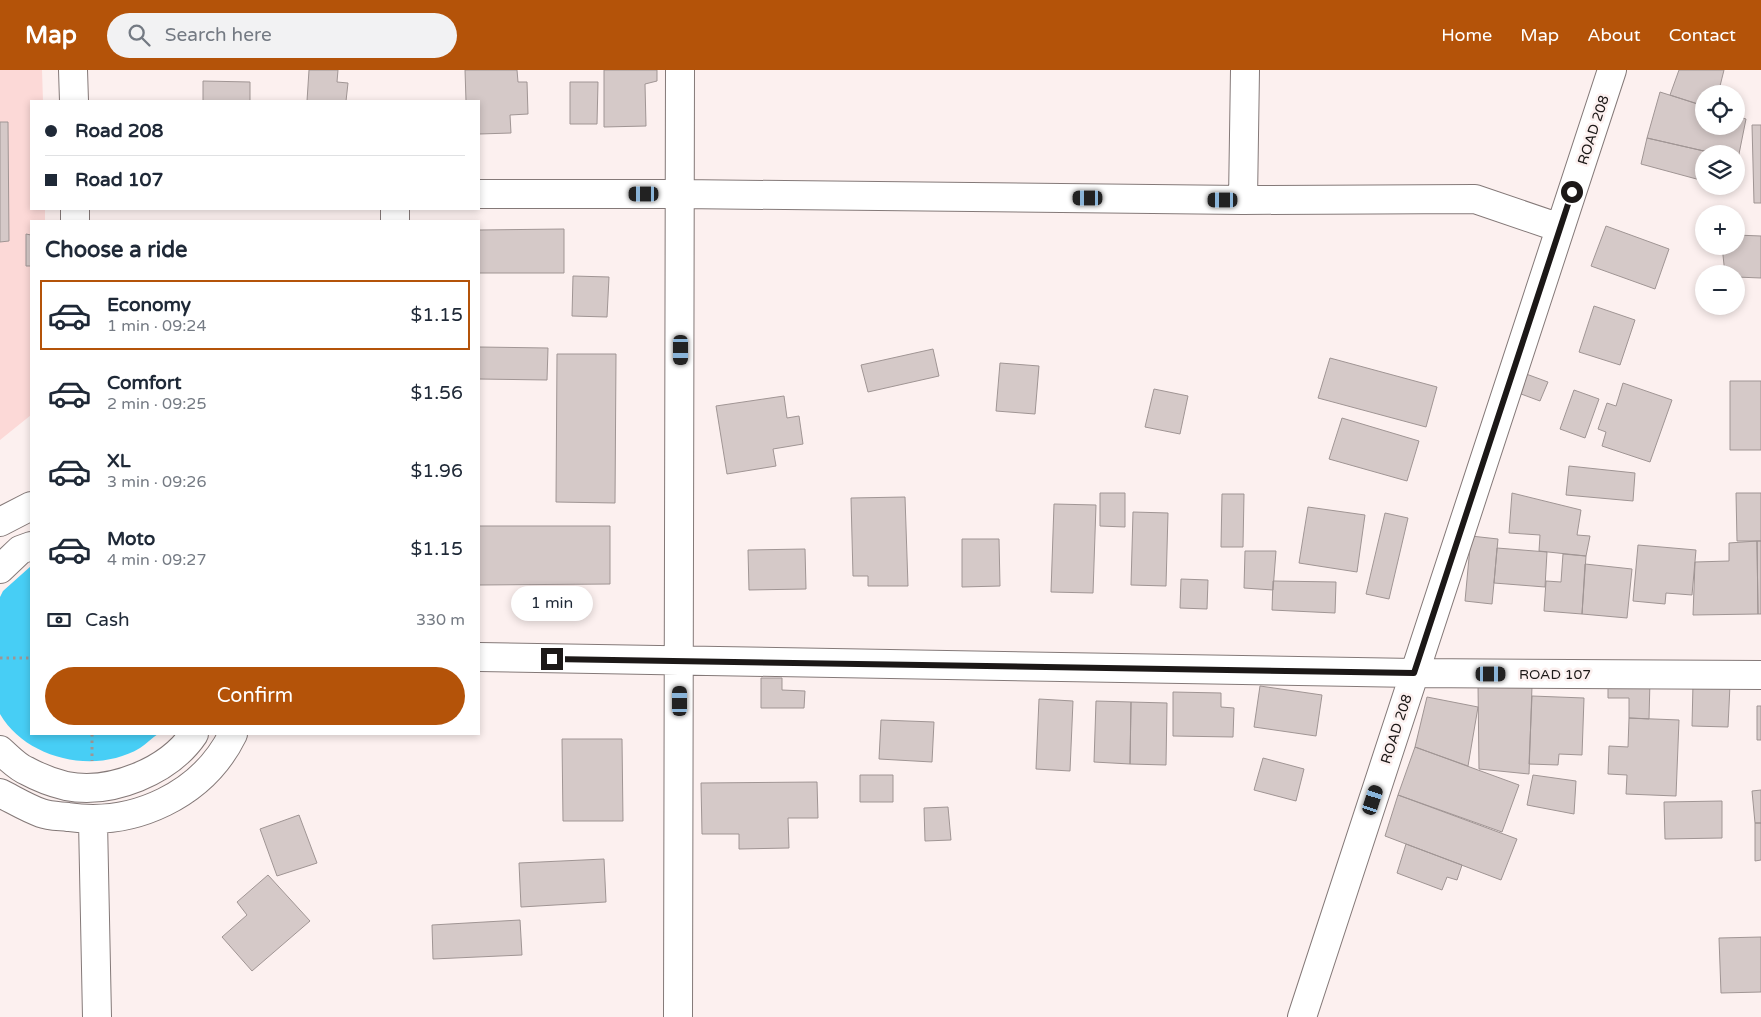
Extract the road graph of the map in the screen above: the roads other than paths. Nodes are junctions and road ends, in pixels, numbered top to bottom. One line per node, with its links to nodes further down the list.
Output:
1 (73, 70): 5 (street)
2 (680, 70): 7 (street)
3 (1245, 70): 8 (street)
4 (1612, 70): 9 (street, ROAD 208)
5 (74, 100)
6 (480, 194): 7 (street)
7 (681, 194): 8 (street); 15 (street)
8 (1243, 200): 9 (street)
9 (1560, 228): 16 (street, ROAD 208)
10 (30, 507): 11 (street)
11 (0, 522)
12 (30, 546): 13 (street)
13 (0, 569)
14 (480, 657): 15 (street, ROAD 107)
15 (680, 661): 16 (street, ROAD 107); 24 (street)
16 (1414, 673): 17 (street, ROAD 107); 25 (street, ROAD 208)
17 (1761, 675)
18 (193, 735): 20 (street)
19 (233, 735): 22 (street)
20 (0, 750)
21 (0, 793): 22 (street)
22 (93, 821): 23 (street)
23 (97, 1017)
24 (678, 1017)
25 (1302, 1017)

